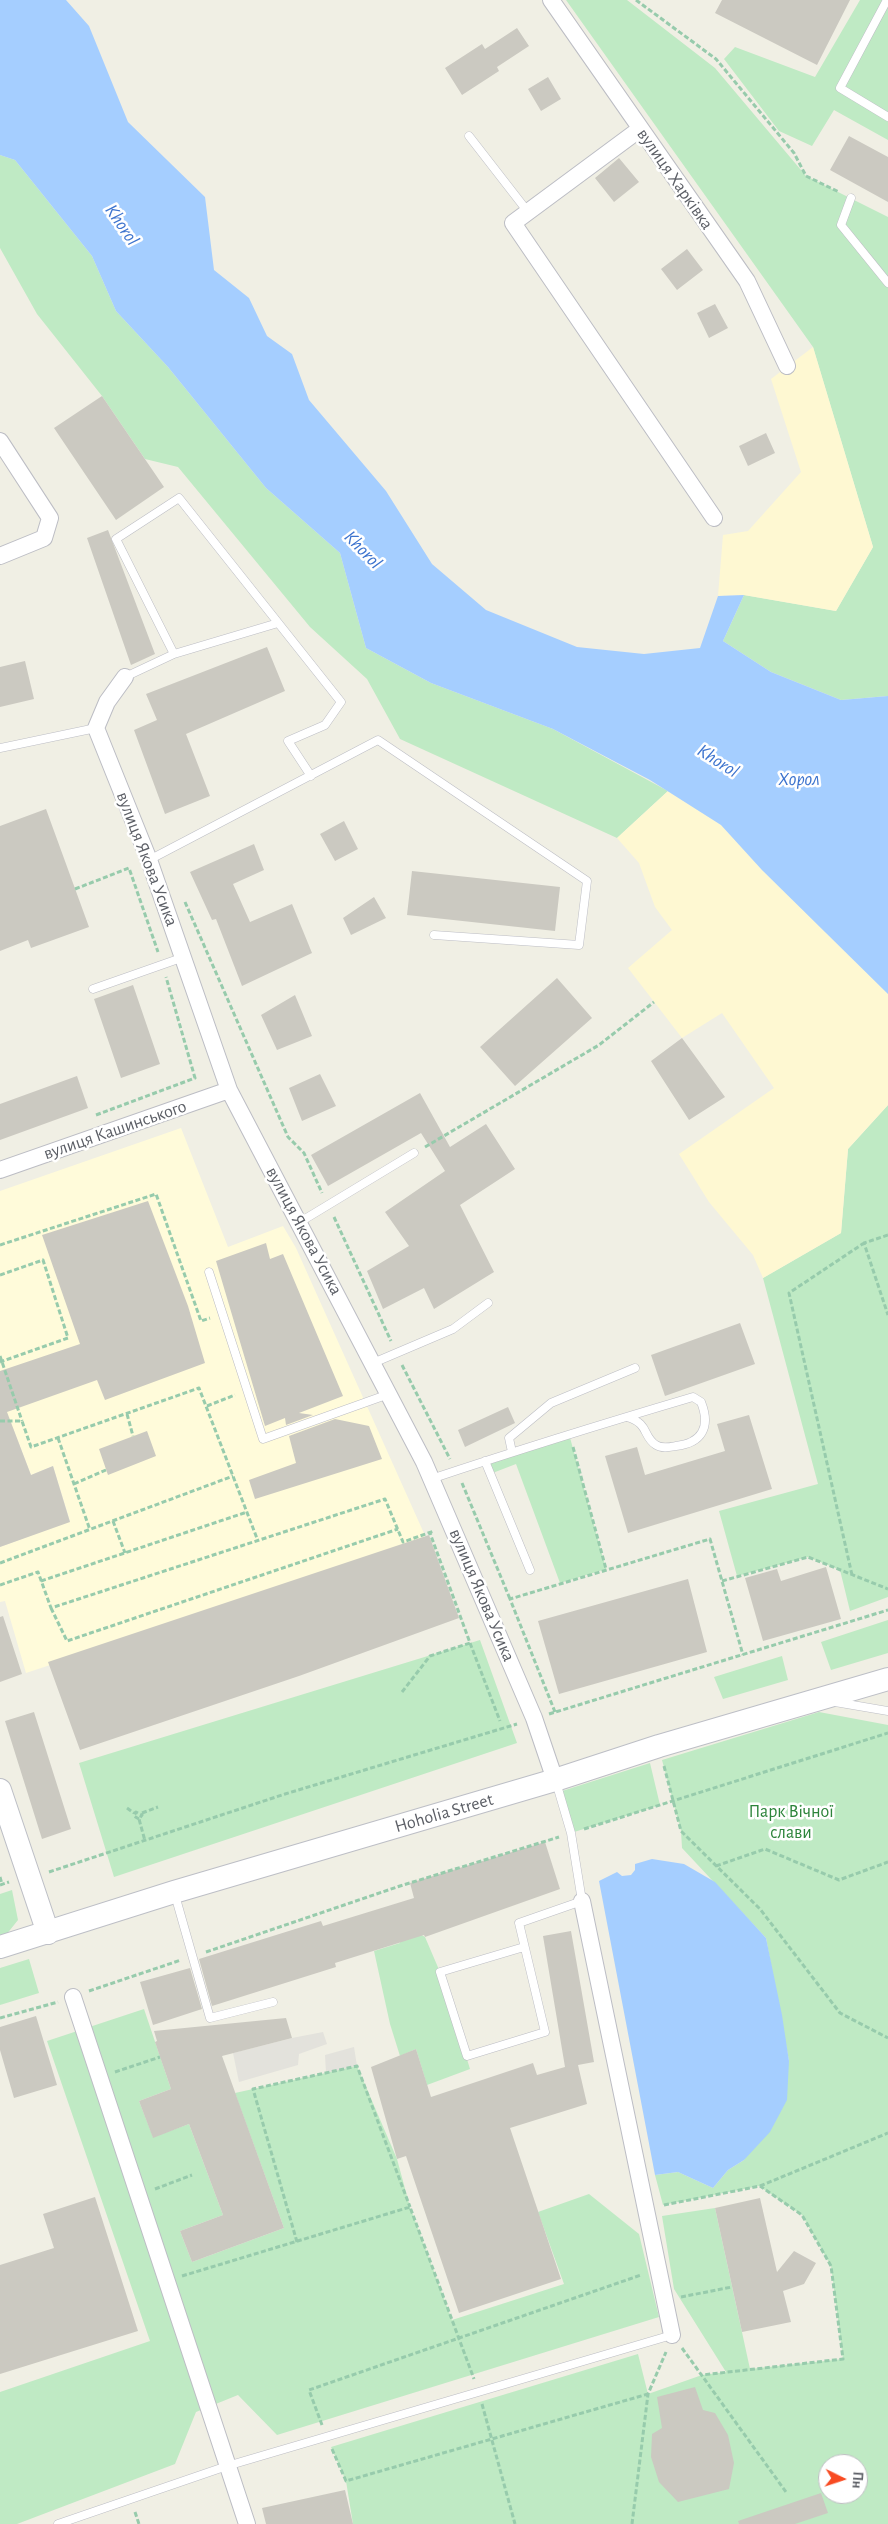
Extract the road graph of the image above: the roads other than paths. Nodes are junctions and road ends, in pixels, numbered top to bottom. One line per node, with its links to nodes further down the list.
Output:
1 (551, 0): 4 (street, вулиця Харківка)
2 (887, 0): 3 (lane)
3 (888, 117)
4 (640, 129): 7 (street); 9 (street, вулиця Харківка)
5 (469, 136): 7 (lane)
6 (851, 198): 8 (lane)
7 (528, 212): 11 (street)
8 (888, 283)
9 (786, 366)
10 (0, 441): 12 (street)
11 (714, 518)
12 (0, 556)
13 (278, 623): 14 (lane); 14 (lane); 18 (lane)
14 (174, 654): 15 (lane)
15 (125, 677): 16 (street)
16 (96, 728): 17 (lane); 19 (street, вулиця Якова Усика)
17 (0, 748)
18 (311, 776): 19 (lane); 20 (lane)
19 (149, 860): 21 (street, вулиця Якова Усика)
20 (434, 935)
21 (184, 957): 22 (lane); 23 (street, вулиця Якова Усика)
22 (93, 989)
23 (229, 1090): 25 (street, вулиця Кашинського); 26 (street, вулиця Якова Усика)
24 (414, 1153): 26 (lane)
25 (0, 1170)
26 (300, 1222): 29 (street, вулиця Якова Усика)
27 (209, 1272): 31 (lane)
28 (488, 1303): 29 (lane)
29 (373, 1363): 31 (street, вулиця Якова Усика)
30 (635, 1368): 33 (lane)
31 (389, 1394): 35 (street, вулиця Якова Усика)
32 (627, 1417): 32 (lane); 33 (lane)
33 (512, 1452): 34 (lane)
34 (485, 1461): 35 (lane); 36 (lane)
35 (431, 1479): 40 (street, вулиця Якова Усика)
36 (530, 1570)
37 (888, 1679): 38 (street, Hoholia Street)
38 (823, 1699): 39 (lane); 40 (street, Hoholia Street)
39 (888, 1711)
40 (555, 1780): 42 (street, Hoholia Street); 43 (lane)
41 (0, 1790): 44 (street)
42 (174, 1892): 44 (street, Hoholia Street); 48 (lane)
43 (582, 1901): 46 (lane); 49 (street)
44 (48, 1932): 45 (street, Hoholia Street)
45 (0, 1947)
46 (524, 1947): 46 (lane)
47 (73, 1998): 50 (street)
48 (273, 2002)
49 (672, 2335): 50 (lane)
50 (228, 2466): 51 (lane); 52 (street)
51 (58, 2524)
52 (247, 2524)

